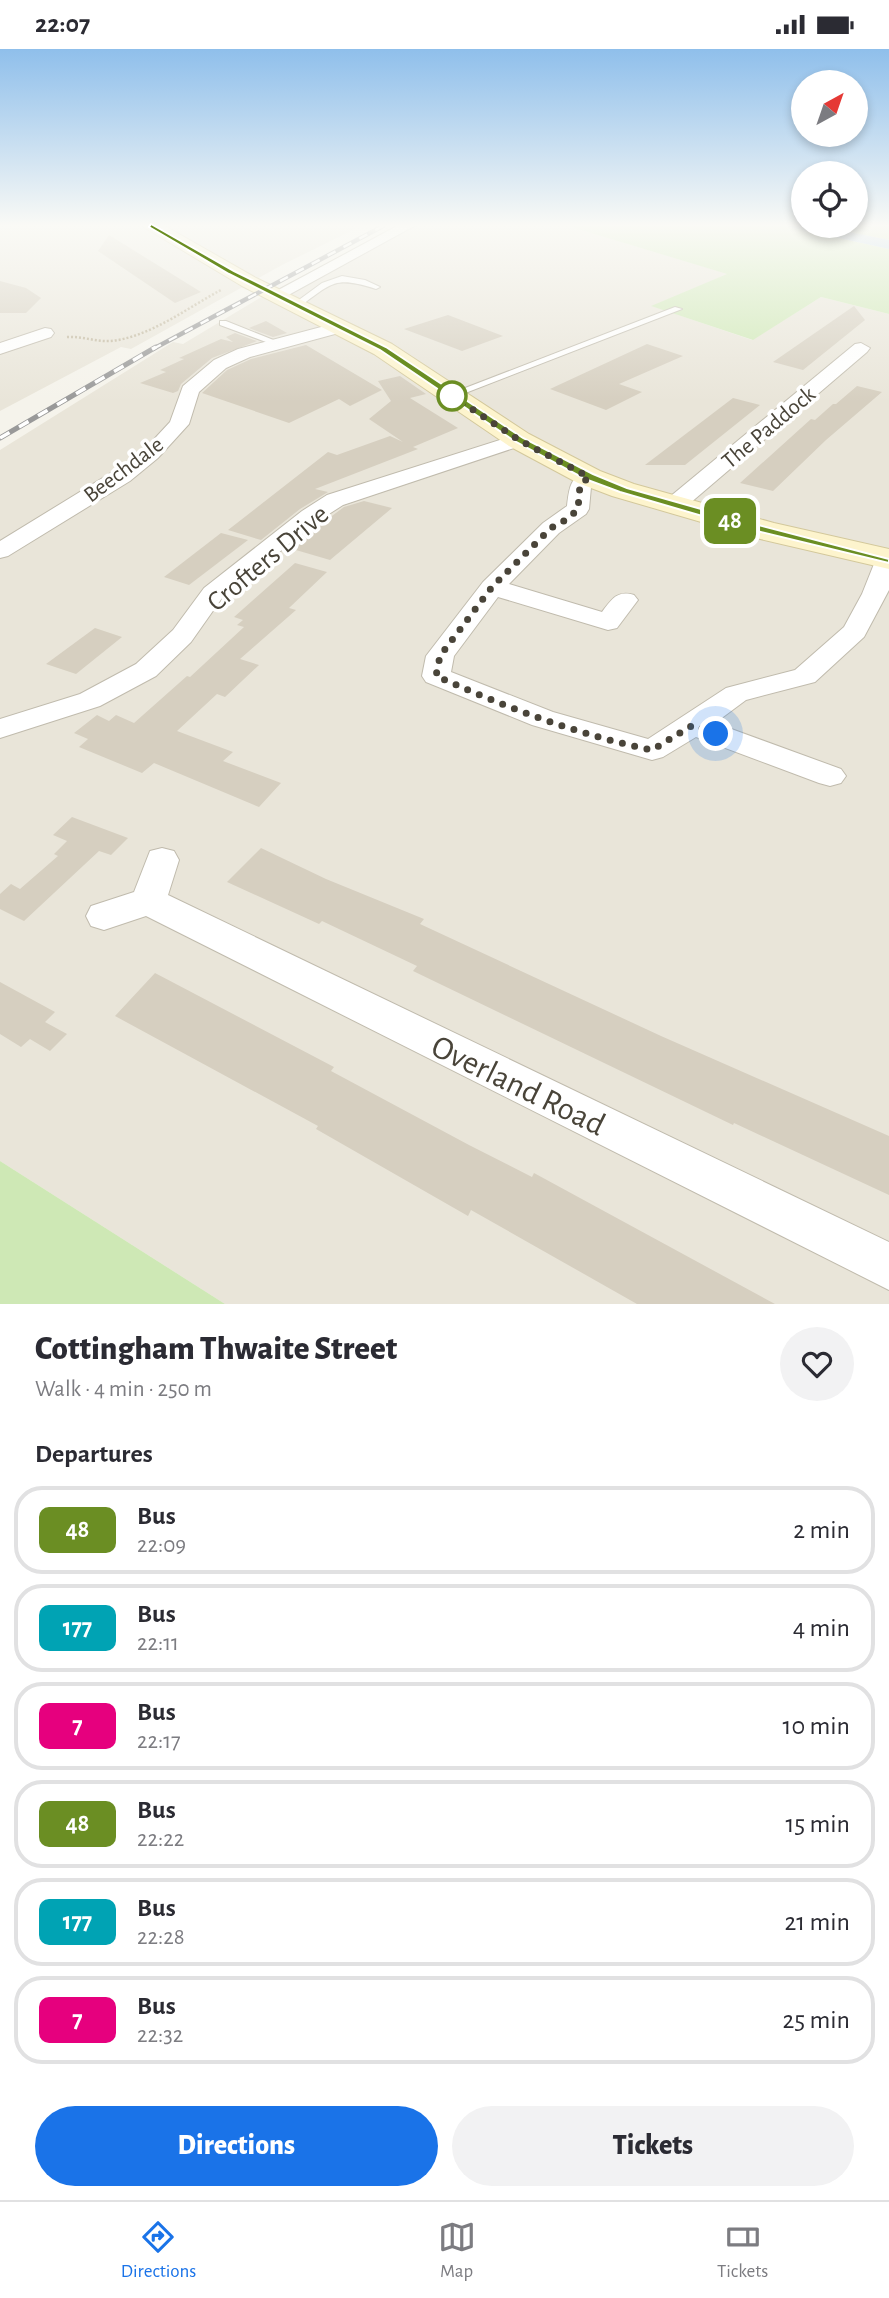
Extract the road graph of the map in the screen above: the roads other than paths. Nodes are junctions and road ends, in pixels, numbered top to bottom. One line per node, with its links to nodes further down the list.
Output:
1 (254, 285): 6 (main road)
2 (311, 285): 6 (street)
3 (322, 285): 6 (lane)
4 (371, 285): 5 (lane)
5 (376, 287)
6 (286, 300): 9 (main road)
7 (678, 309): 14 (lane)
8 (223, 323): 11 (lane)
9 (341, 327): 11 (street, Beechdale); 14 (main road)
10 (66, 337): 13 (street)
11 (277, 343): 18 (street, Beechdale)
12 (861, 348): 17 (street, The Paddock)
13 (0, 349)
14 (452, 395): 15 (main road)
15 (519, 440): 16 (main road); 23 (street, Crofters Drive)
16 (589, 477): 17 (main road); 20 (street)
17 (674, 505): 19 (main road)
18 (0, 551)
19 (888, 559): 22 (street)
20 (492, 587): 21 (street); 22 (street)
21 (625, 600)
22 (693, 725): 24 (street)
23 (0, 729)
24 (826, 778)
25 (162, 860): 26 (street)
26 (148, 901): 27 (street); 28 (street, Overland Road)
27 (104, 916)
28 (889, 1267)

